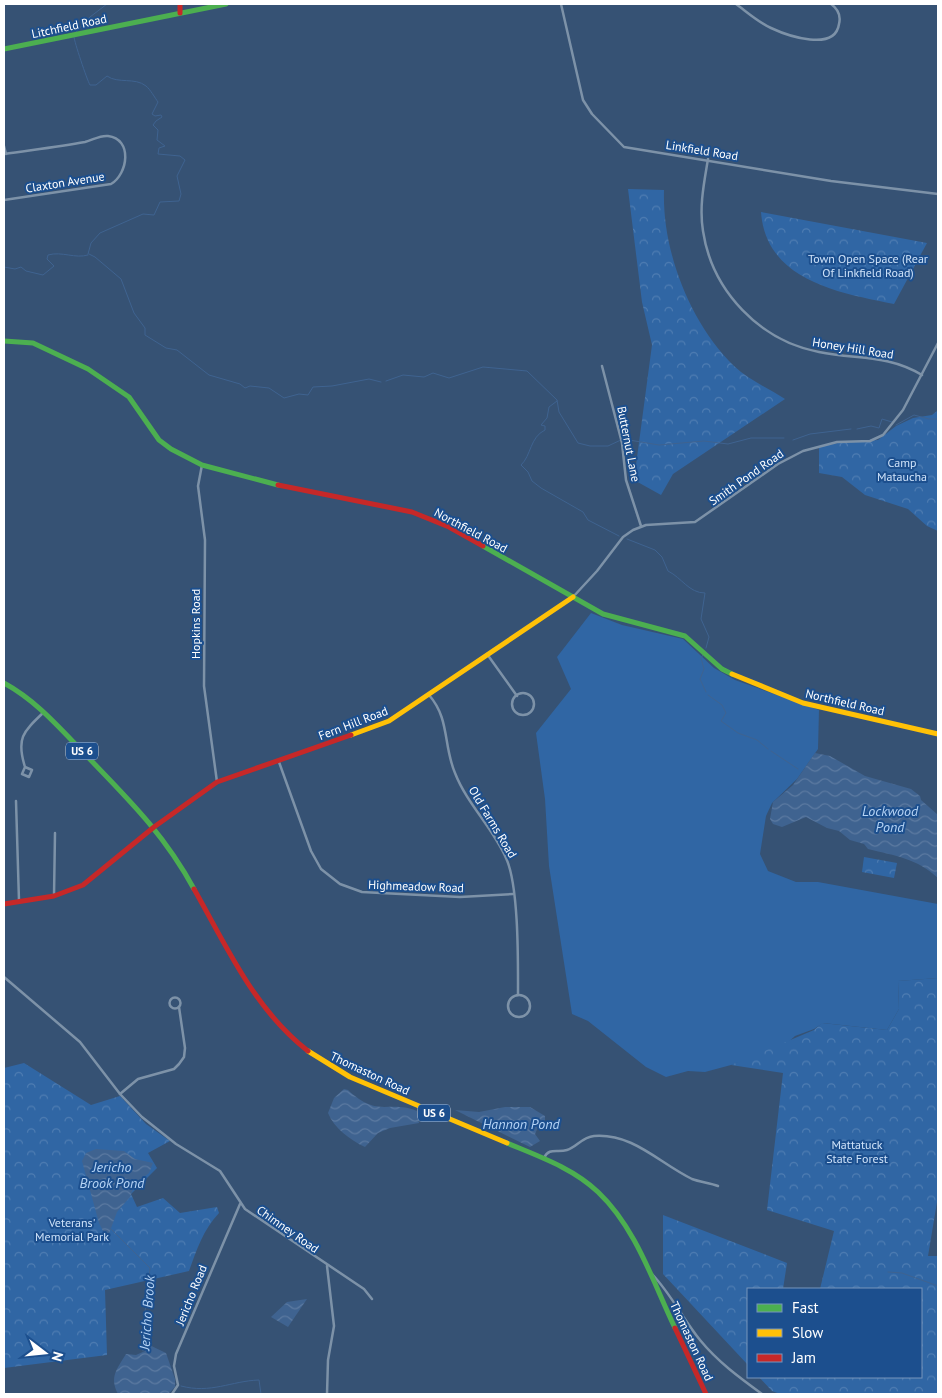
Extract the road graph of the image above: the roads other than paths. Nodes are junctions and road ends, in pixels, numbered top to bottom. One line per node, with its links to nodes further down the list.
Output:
1 (180, 4): 6 (street)
2 (226, 4): 6 (street, Litchfield Road)
3 (561, 4): 10 (street, Linkfield Road)
4 (736, 4): 5 (street)
5 (831, 4)
6 (180, 13): 7 (street, Litchfield Road)
7 (4, 49)
8 (4, 146): 9 (street)
9 (5, 154): 12 (street, Claxton Avenue)
10 (708, 159): 11 (street, Linkfield Road); 16 (street, Honey Hill Road)
11 (938, 194)
12 (4, 200)
13 (4, 341): 17 (street, Northfield Road)
14 (938, 343): 16 (street, Smith Pond Road)
15 (602, 366): 18 (street, Butternut Lane)
16 (922, 375): 18 (street, Smith Pond Road)
17 (202, 465): 19 (street, Northfield Road); 28 (street, Hopkins Road)
18 (641, 526): 19 (street)
19 (573, 597): 20 (street, Fern Hill Road); 25 (street, Northfield Road)
20 (487, 654): 22 (street, Fern Hill Road); 23 (street)
21 (4, 683): 24 (street, Thomaston Road / US 6)
22 (429, 695): 26 (street, Fern Hill Road); 32 (street, Old Farms Road)
23 (517, 696): 23 (street)
24 (44, 712): 27 (street); 30 (street, Thomaston Road / US 6)
25 (938, 734)
26 (279, 762): 28 (street, Fern Hill Road); 32 (street, Highmeadow Road)
27 (25, 766): 27 (street)
28 (217, 782): 30 (street, Fern Hill Road)
29 (16, 801): 34 (street)
30 (154, 827): 33 (street, Fern Hill Road); 40 (street, Thomaston Road / US 6)
31 (55, 833): 33 (street)
32 (513, 894): 37 (street, Old Farms Road)
33 (54, 896): 34 (street, Fern Hill Road)
34 (19, 902): 35 (street, Fern Hill Road)
35 (4, 904)
36 (4, 977): 39 (street)
37 (518, 995): 37 (street, Old Farms Road)
38 (179, 1007): 38 (street); 39 (street)
39 (120, 1094): 42 (street)
40 (544, 1158): 41 (street); 44 (street, Thomaston Road / US 6)
41 (718, 1186)
42 (240, 1204): 43 (street, Chimney Road); 46 (street, Jericho Road)
43 (327, 1266): 45 (street, Chimney Road); 47 (street, Chimney Road)
44 (649, 1271): 48 (street, Thomaston Road / US 6); 49 (street)
45 (372, 1299)
46 (172, 1394)
47 (327, 1394)
48 (706, 1394)
49 (762, 1394)

